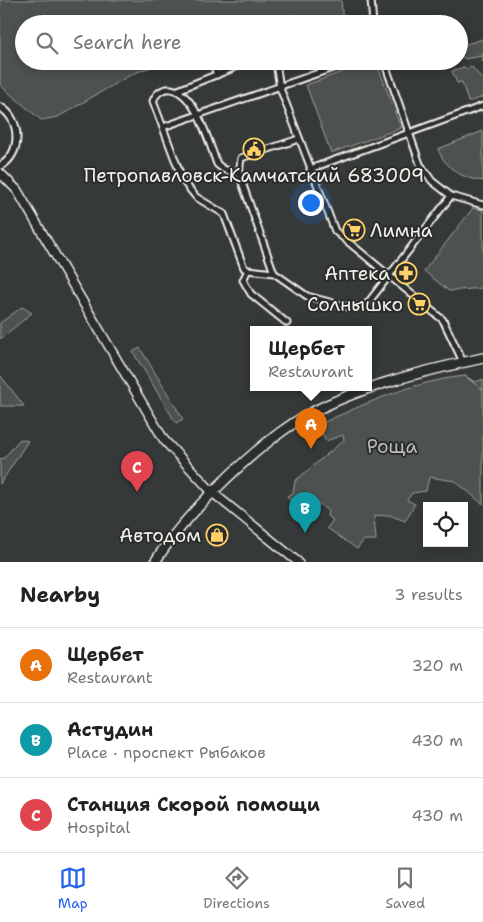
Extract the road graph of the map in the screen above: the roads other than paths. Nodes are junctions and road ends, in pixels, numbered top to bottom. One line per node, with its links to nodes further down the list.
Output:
1 (371, 0): 2 (street)
2 (372, 15)
3 (215, 70): 8 (street)
4 (229, 70): 8 (street)
5 (277, 70): 9 (street)
6 (329, 70): 9 (street)
7 (387, 70): 15 (street)
8 (217, 75): 10 (street)
9 (280, 88): 13 (street); 16 (street)
10 (178, 90): 13 (street); 14 (street)
11 (483, 106): 15 (street)
12 (0, 107): 17 (street)
13 (198, 115): 14 (street); 20 (street)
14 (163, 127): 23 (street)
15 (410, 132): 18 (street); 21 (street)
16 (299, 139): 18 (street); 20 (street)
17 (0, 166)
18 (310, 169): 25 (street)
19 (0, 173): 31 (main road)
20 (239, 174): 24 (street)
21 (451, 196): 22 (street); 25 (street)
22 (483, 205)
23 (248, 270): 24 (street); 26 (street)
24 (274, 273): 25 (street)
25 (391, 276): 28 (street)
26 (287, 322)
27 (483, 358): 28 (main road)
28 (463, 362): 29 (main road)
29 (372, 389)
30 (364, 391): 31 (main road)
31 (213, 493): 32 (main road); 33 (main road)
32 (155, 562)
33 (298, 562)

